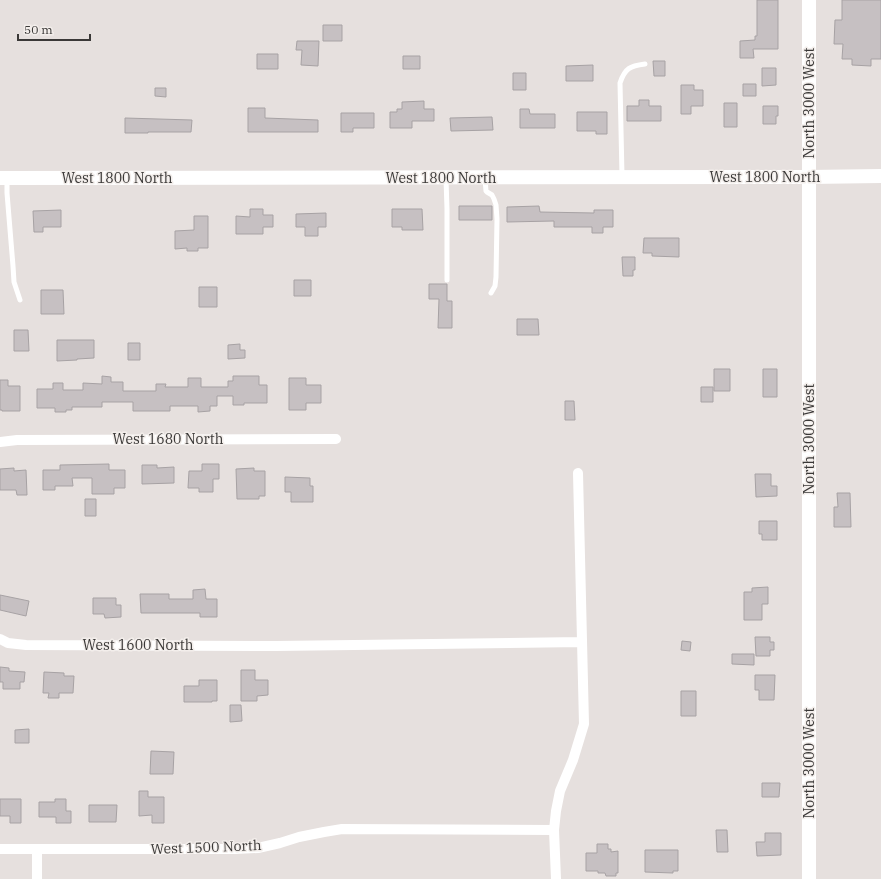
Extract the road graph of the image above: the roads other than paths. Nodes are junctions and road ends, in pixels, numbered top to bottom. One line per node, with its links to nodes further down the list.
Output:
1 (809, 0): 5 (main road, North 3000 West)
2 (645, 64): 4 (lane)
3 (881, 176): 5 (main road, West 1800 North)
4 (622, 177): 5 (main road, West 1800 North); 8 (main road, West 1800 North)
5 (809, 177): 22 (main road, North 3000 West)
6 (4, 178): 7 (main road, West 1800 North); 11 (lane)
7 (446, 178): 8 (main road, West 1800 North); 9 (lane)
8 (485, 178): 10 (lane)
9 (447, 280)
10 (491, 294)
11 (20, 300)
12 (336, 439): 13 (street, West 1680 North)
13 (0, 442)
14 (578, 473): 16 (street)
15 (0, 639): 16 (street, West 1600 North)
16 (582, 642): 17 (street)
17 (554, 830): 19 (street, West 1500 North); 21 (street)
18 (0, 849): 19 (street, West 1500 North)
19 (37, 849): 20 (street)
20 (37, 879)
21 (556, 879)
22 (809, 879)

